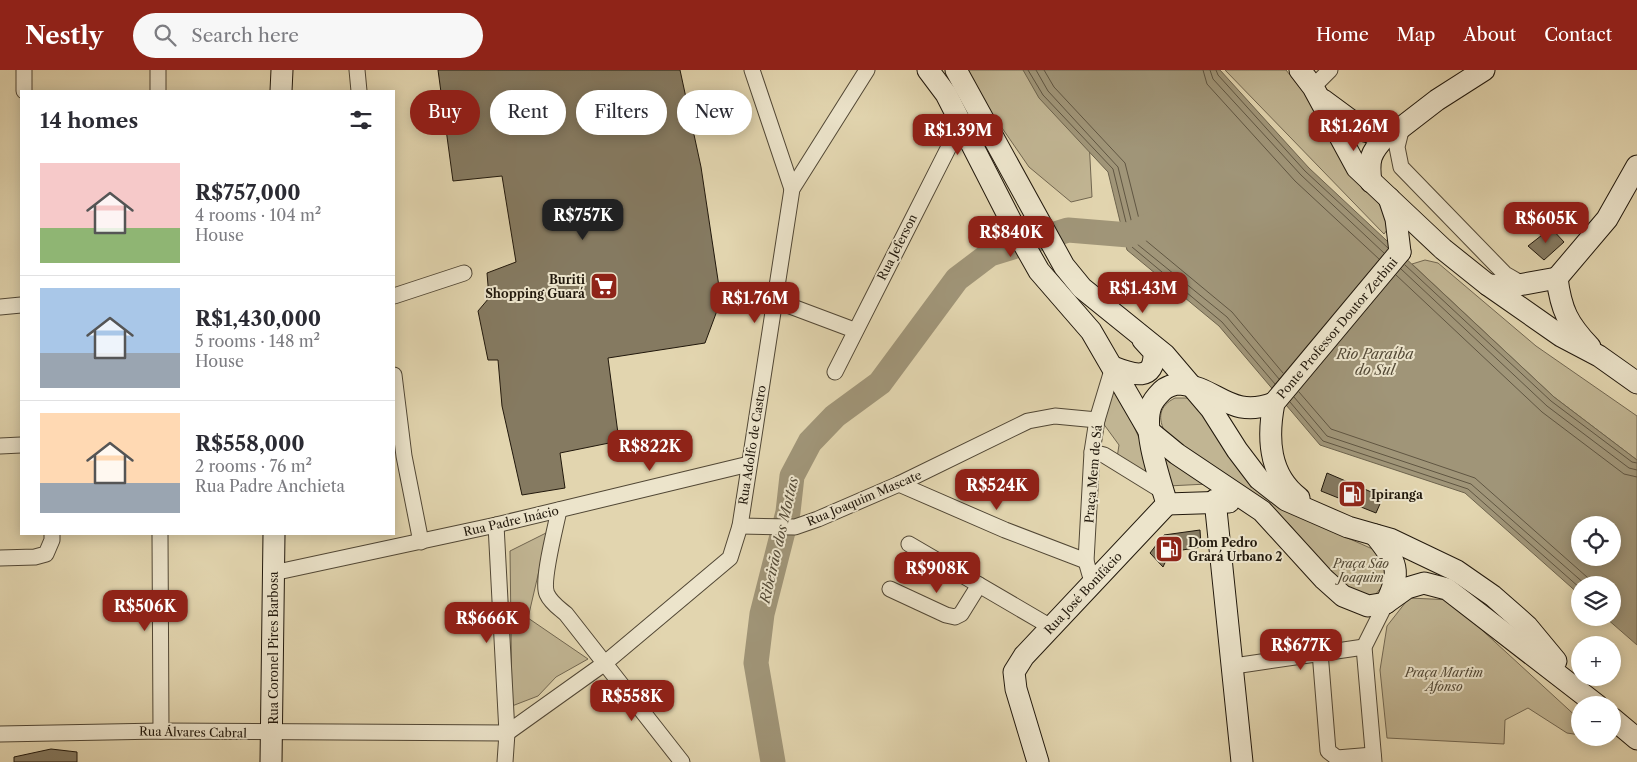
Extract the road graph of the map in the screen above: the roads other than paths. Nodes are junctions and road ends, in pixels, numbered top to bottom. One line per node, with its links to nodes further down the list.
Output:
1 (24, 70): 12 (street)
2 (158, 70): 13 (street)
3 (282, 70): 14 (street)
4 (357, 70): 15 (street)
5 (752, 70): 21 (street)
6 (867, 70): 21 (street, Rua Adolfo de Castro)
7 (928, 70): 17 (street)
8 (956, 70): 33 (street)
9 (1300, 70): 16 (street)
10 (1330, 70): 16 (street)
11 (1484, 70): 18 (street)
12 (24, 90)
13 (158, 90)
14 (281, 90)
15 (359, 90)
16 (1316, 92): 18 (street); 20 (street)
17 (961, 123): 34 (street, Rua Jeferson); 36 (street)
18 (1394, 132): 20 (street); 27 (street)
19 (1637, 166): 26 (street)
20 (1371, 182): 22 (street)
21 (792, 189): 30 (street, Rua Adolfo de Castro)
22 (1388, 196): 23 (street); 24 (street)
23 (1443, 249): 24 (street); 28 (street)
24 (1398, 254): 41 (street, Ponte Professor Doutor Zerbini)
25 (464, 273): 29 (street)
26 (1557, 278): 27 (street); 35 (street)
27 (1524, 284): 28 (street)
28 (1488, 285): 35 (street)
29 (395, 296)
30 (774, 300): 34 (street); 47 (street, Rua Adolfo de Castro)
31 (20, 305): 32 (street)
32 (0, 307)
33 (1132, 328): 36 (street); 40 (street)
34 (854, 330): 37 (street, Rua Jeferson)
35 (1599, 356): 39 (street)
36 (1113, 367): 42 (street, Praça Mem de Sá); 43 (street)
37 (834, 372)
38 (395, 383): 60 (street)
39 (1637, 383)
40 (1192, 387): 41 (street); 43 (street); 53 (street)
41 (1276, 401): 53 (street)
42 (1097, 420): 46 (street, Praça Mem de Sá); 48 (street, Rua Joaquim Mascate)
43 (1149, 432): 49 (street); 51 (street)
44 (20, 445): 45 (street)
45 (0, 446)
46 (1092, 452): 49 (street); 63 (street, Praça Mem de Sá)
47 (749, 464): 52 (street, Rua Padre Inácio); 55 (street, Rua Adolfo de Castro)
48 (899, 484): 55 (street, Rua Joaquim Mascate); 63 (street)
49 (1166, 498): 50 (street); 65 (street, Rua José Bonifácio)
50 (1215, 500): 51 (street); 73 (street)
51 (1249, 503): 68 (street)
52 (558, 510): 54 (street, Rua Padre Inácio); 72 (street)
53 (1322, 516): 56 (street)
54 (496, 525): 60 (street, Rua Padre Inácio); 79 (street)
55 (740, 526): 72 (street, Rua Adolfo de Castro)
56 (1376, 534): 68 (street); 75 (street)
57 (52, 535): 62 (street)
58 (160, 535): 77 (street)
59 (274, 535): 64 (street, Rua Coronel Pires Barbosa)
60 (421, 542): 64 (street, Rua Padre Inácio)
61 (909, 544): 66 (street)
62 (0, 558)
63 (1086, 561): 65 (street, Praça Mem de Sá)
64 (273, 573): 78 (street, Rua Coronel Pires Barbosa)
65 (1092, 582): 69 (street, Rua José Bonifácio)
66 (979, 585): 67 (street); 69 (street)
67 (890, 589)
68 (1386, 603): 70 (street); 74 (street)
69 (1051, 627): 86 (street, Rua José Bonifácio)
70 (1364, 647): 71 (street); 82 (street)
71 (1320, 652): 73 (street); 82 (street)
72 (605, 663): 79 (street, Rua Adolfo de Castro); 85 (street)
73 (1234, 666): 87 (street)
74 (1586, 696)
75 (1587, 696)
76 (1621, 726): 81 (street)
77 (161, 730): 78 (street, Rua Álvares Cabral); 80 (street, Rua Álvares Cabral)
78 (272, 733): 79 (street, Rua Álvares Cabral); 83 (street, Rua Coronel Pires Barbosa)
79 (507, 733): 84 (street)
80 (0, 734)
81 (1637, 739)
82 (1374, 758)
83 (271, 762)
84 (505, 762)
85 (682, 762)
86 (1038, 762)
87 (1242, 762)

